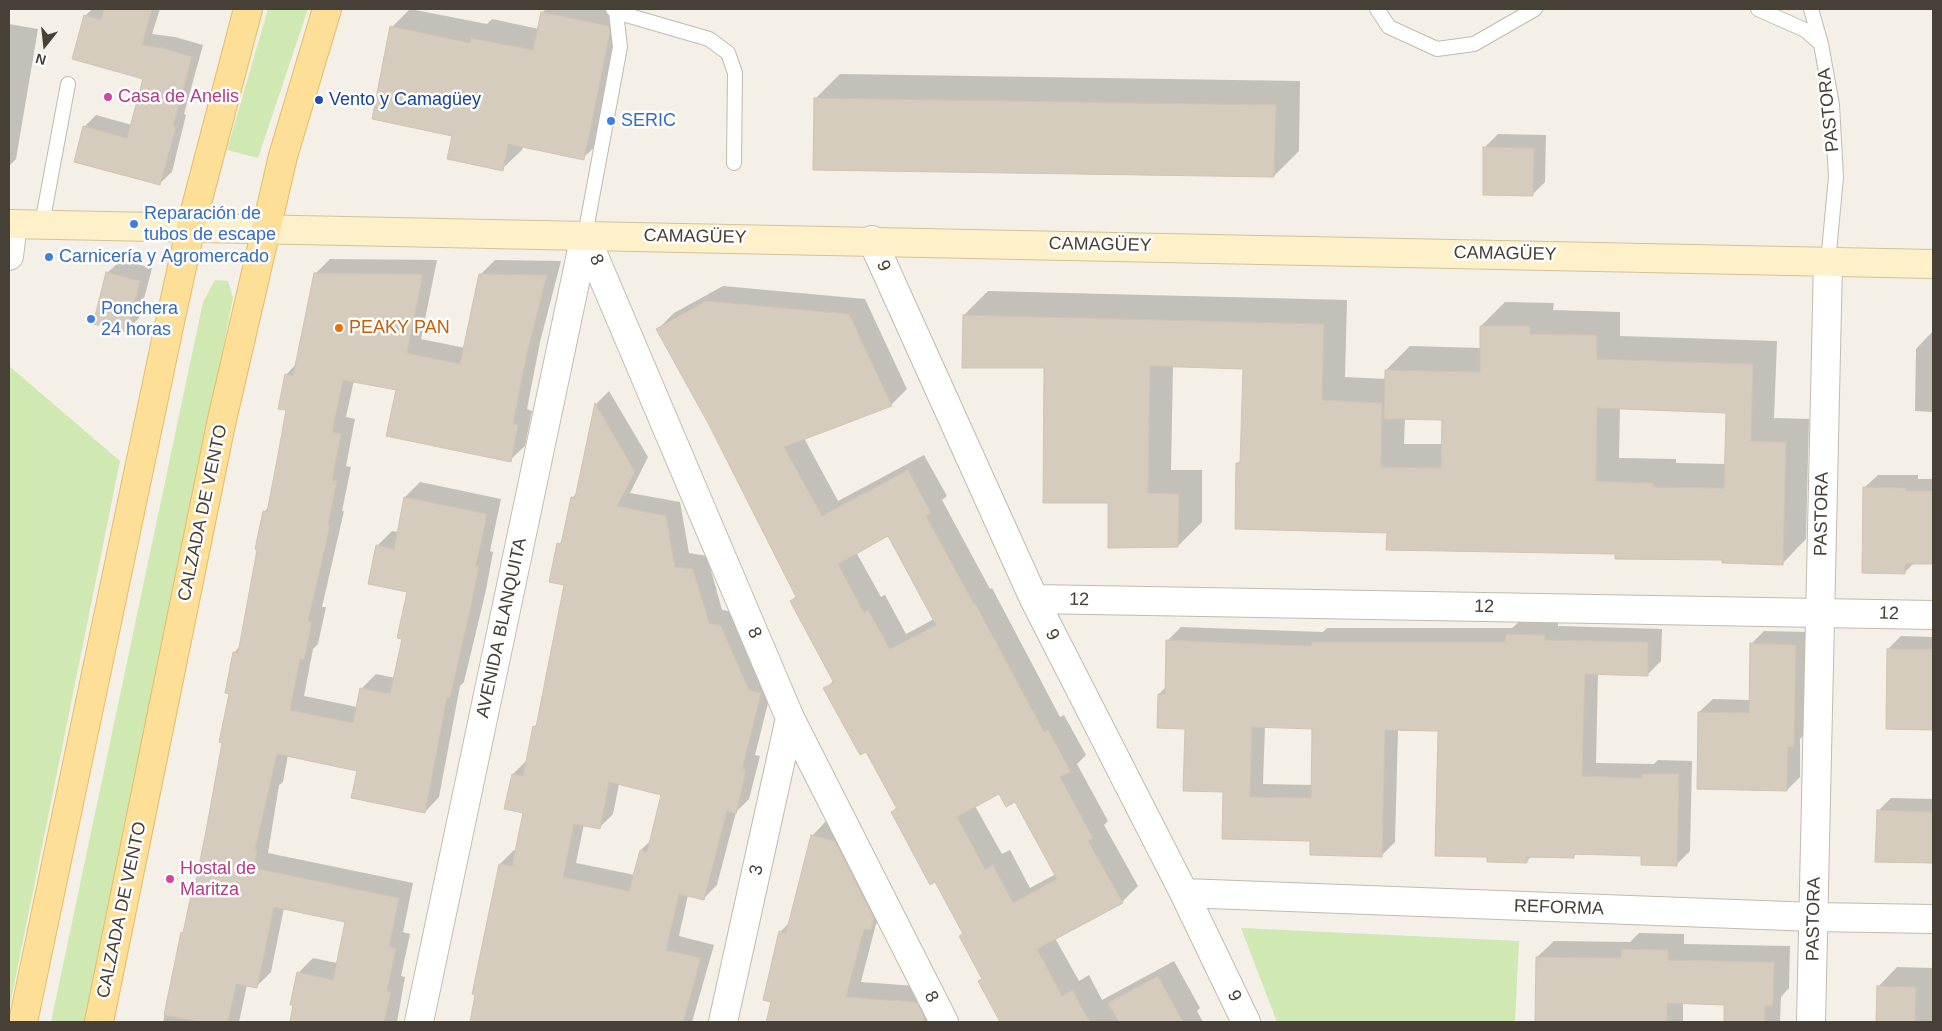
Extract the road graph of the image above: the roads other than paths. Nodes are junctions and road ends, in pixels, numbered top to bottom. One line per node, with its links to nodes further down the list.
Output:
1 (248, 9): 13 (main road)
2 (328, 9): 14 (main road, CALZADA DE VENTO)
3 (1377, 9): 4 (lane)
4 (1535, 9)
5 (1758, 9): 8 (lane)
6 (1812, 9): 8 (lane, PASTORA)
7 (614, 10): 10 (lane); 15 (lane)
8 (1821, 44): 18 (lane, PASTORA)
9 (68, 84): 12 (lane)
10 (734, 163)
11 (11, 224): 12 (main road, CAMAGÜEY); 17 (street)
12 (42, 224): 13 (main road, CAMAGÜEY)
13 (191, 226): 14 (main road, CAMAGÜEY); 27 (main road)
14 (266, 227): 15 (main road, CAMAGÜEY); 28 (main road, CALZADA DE VENTO)
15 (585, 235): 16 (main road, CAMAGÜEY); 23 (street, 8); 29 (street, AVENIDA BLANQUITA)
16 (872, 240): 18 (main road, CAMAGÜEY); 20 (street, 9)
17 (9, 256)
18 (1828, 262): 19 (main road, CAMAGÜEY); 21 (street, PASTORA)
19 (1933, 264)
20 (1034, 599): 21 (street, 12); 24 (street, 9)
21 (1820, 612): 22 (street, 12); 25 (street, PASTORA)
22 (1933, 615)
23 (790, 718): 30 (street, 3); 31 (street, 8)
24 (1184, 893): 25 (street, REFORMA); 32 (street, 9)
25 (1814, 917): 26 (street, REFORMA); 33 (street, PASTORA)
26 (1933, 919)
27 (23, 1022)
28 (99, 1022)
29 (419, 1022)
30 (724, 1022)
31 (944, 1022)
32 (1246, 1022)
33 (1811, 1022)

